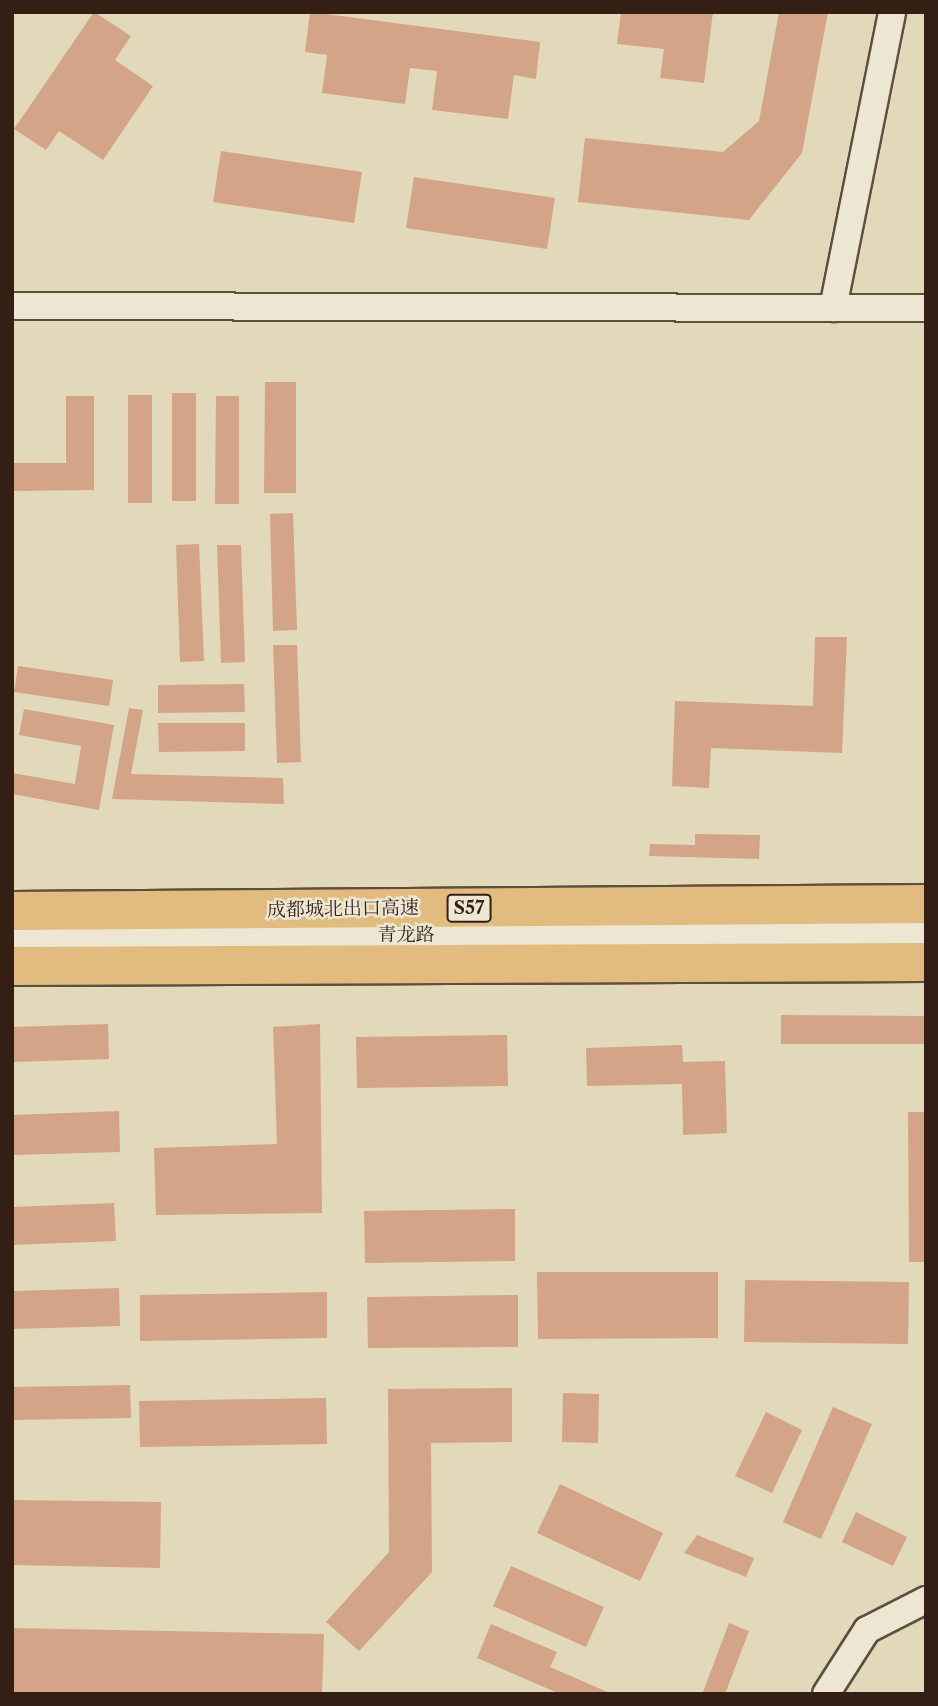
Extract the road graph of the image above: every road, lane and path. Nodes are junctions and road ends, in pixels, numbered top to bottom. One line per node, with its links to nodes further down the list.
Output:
1 (892, 12): 3 (street)
2 (12, 306): 3 (street)
3 (833, 308): 4 (street)
4 (926, 308)
5 (926, 904): 6 (highway, 成都城北出口高速 / S57)
6 (12, 911)
7 (926, 930): 8 (street, 青龙路)
8 (12, 938)
9 (926, 962): 10 (highway)
10 (12, 966)
11 (926, 1600): 12 (street)
12 (826, 1694)

